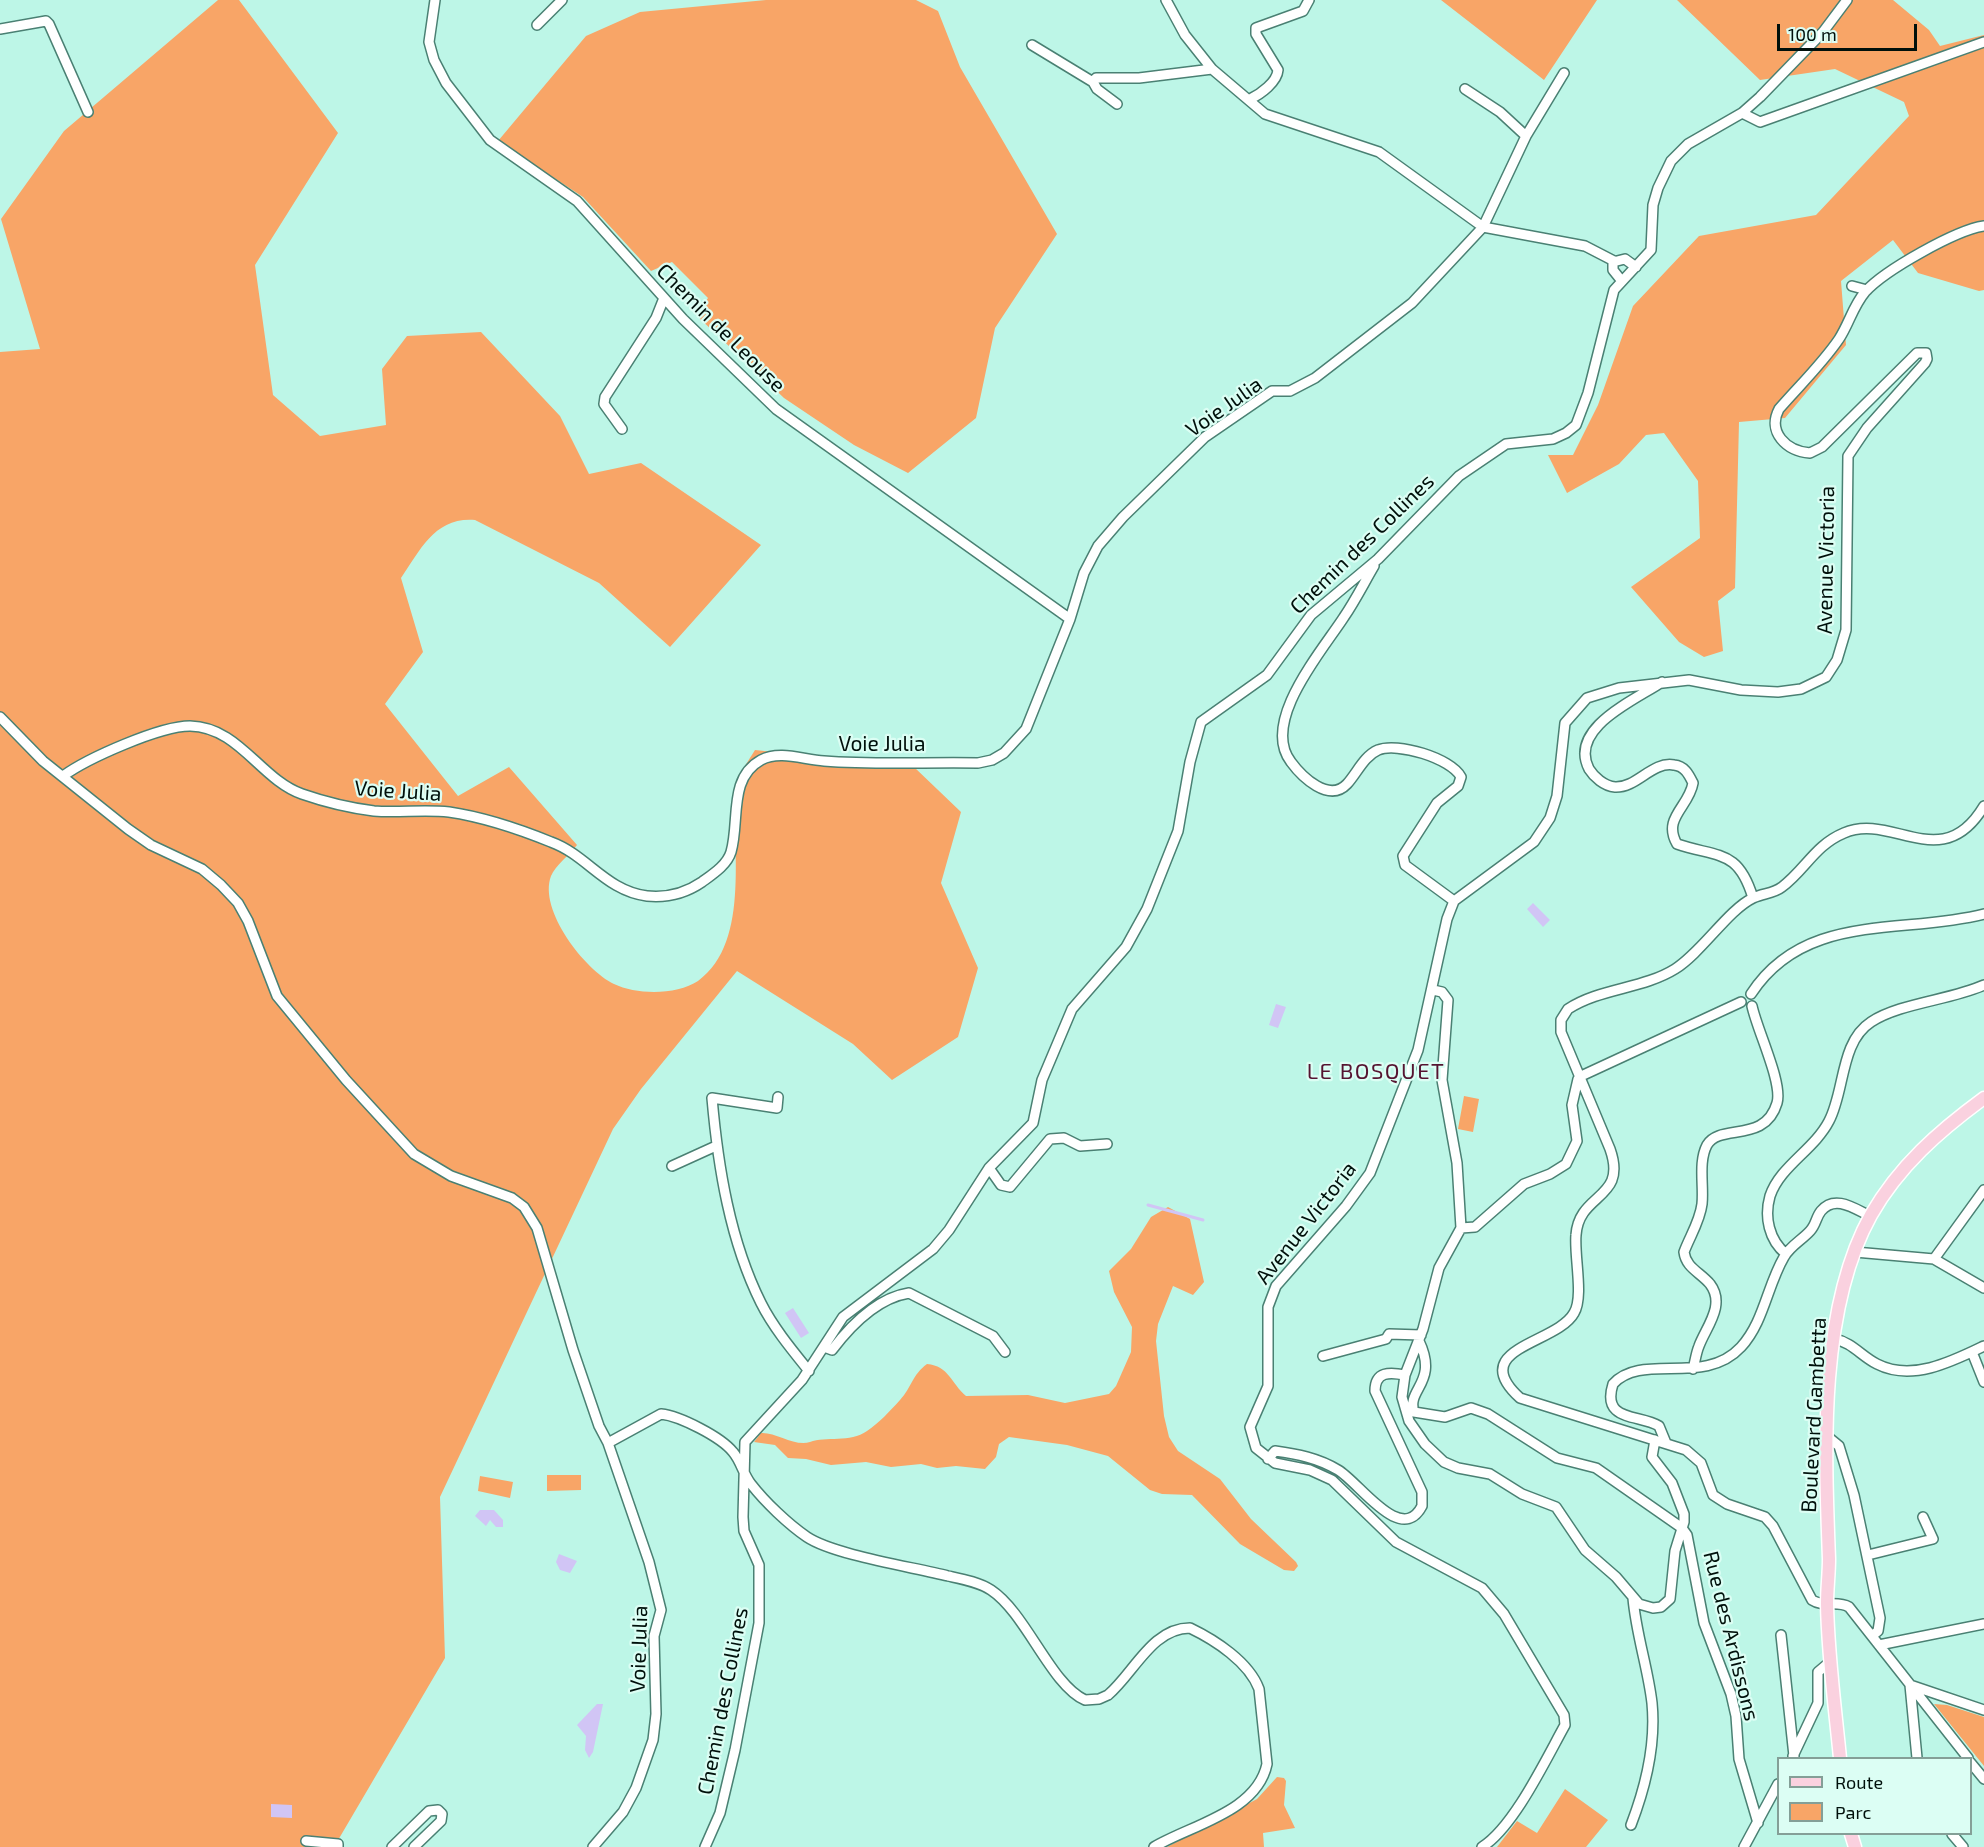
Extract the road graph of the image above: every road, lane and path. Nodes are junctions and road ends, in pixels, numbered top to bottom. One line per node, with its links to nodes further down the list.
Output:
1 (435, 0): 26 (street, Chemin de Leouse)
2 (562, 0): 6 (street)
3 (1166, 0): 10 (street)
4 (1309, 0): 14 (street)
5 (1847, 0): 17 (street, Chemin des Collines)
6 (537, 25)
7 (0, 29): 16 (street)
8 (1984, 42): 17 (street)
9 (1032, 45): 12 (street)
10 (1212, 69): 12 (street); 14 (street)
11 (1564, 72): 18 (street, Voie Julia)
12 (1093, 82): 15 (street)
13 (1465, 89): 18 (street)
14 (1250, 99): 20 (street)
15 (1118, 104)
16 (88, 112)
17 (1742, 112): 22 (street, Chemin des Collines)
18 (1526, 136): 20 (street, Voie Julia)
19 (1984, 226): 25 (street)
20 (1483, 227): 21 (street); 29 (street, Voie Julia)
21 (1614, 261): 22 (street); 23 (street)
22 (1636, 267): 23 (street, Chemin des Collines)
23 (1621, 280): 28 (street, Chemin des Collines)
24 (1852, 286): 25 (street)
25 (1867, 290): 30 (street, Avenue Victoria)
26 (664, 298): 27 (street); 29 (street, Chemin de Leouse)
27 (622, 429)
28 (1378, 559): 35 (street); 48 (street, Chemin des Collines)
29 (1070, 619): 32 (street, Voie Julia)
30 (1664, 681): 34 (street); 35 (street, Avenue Victoria)
31 (0, 717): 32 (street, Voie Julia)
32 (63, 776): 69 (street, Voie Julia)
33 (1984, 806): 34 (street)
34 (1753, 898): 42 (street)
35 (1454, 901): 38 (street, Avenue Victoria)
36 (1984, 914): 39 (street)
37 (1984, 985): 53 (street)
38 (1433, 990): 51 (street); 71 (street, Avenue Victoria)
39 (1751, 994): 40 (street); 41 (street)
40 (1741, 1002): 41 (street); 42 (street)
41 (1752, 1006): 63 (street)
42 (1579, 1077): 51 (street); 68 (street)
43 (778, 1097): 46 (street)
44 (1983, 1100): 50 (main road, Boulevard Gambetta)
45 (1107, 1144): 48 (street)
46 (716, 1146): 47 (street); 64 (street)
47 (672, 1166)
48 (989, 1168): 59 (street, Chemin des Collines)
49 (1984, 1190): 54 (street)
50 (1870, 1216): 52 (main road, Boulevard Gambetta); 53 (street)
51 (1461, 1228): 56 (street)
52 (1855, 1252): 54 (street); 57 (main road, Boulevard Gambetta)
53 (1786, 1254): 63 (street)
54 (1934, 1259): 55 (street)
55 (1984, 1288)
56 (1420, 1338): 62 (street); 65 (street); 74 (street)
57 (1834, 1339): 61 (street); 67 (main road, Boulevard Gambetta)
58 (1984, 1346): 61 (street)
59 (824, 1347): 60 (street); 64 (street, Chemin des Collines)
60 (1005, 1352)
61 (1972, 1352): 66 (street)
62 (1323, 1356)
63 (1693, 1369): 70 (street)
64 (809, 1371): 72 (street, Chemin des Collines)
65 (1405, 1375): 71 (street); 76 (street)
66 (1984, 1382)
67 (1828, 1437): 75 (street); 77 (main road, Boulevard Gambetta)
68 (1655, 1440): 70 (street); 74 (street)
69 (608, 1443): 72 (street); 101 (street, Voie Julia)
70 (1666, 1443): 77 (street)
71 (1268, 1459): 104 (street)
72 (743, 1467): 102 (street, Chemin des Collines); 103 (street)
73 (1923, 1517): 75 (street)
74 (1682, 1528): 76 (street); 90 (street, Rue des Ardissons)
75 (1868, 1555): 80 (street)
76 (1633, 1599): 95 (street)
77 (1827, 1603): 80 (street); 82 (main road, Boulevard Gambetta)
78 (1984, 1624): 81 (street)
79 (1781, 1635): 85 (street)
80 (1872, 1636): 81 (street)
81 (1879, 1645): 83 (street)
82 (1831, 1656): 85 (street); 86 (main road, Boulevard Gambetta)
83 (1910, 1685): 84 (street); 87 (street); 88 (street)
84 (1984, 1710)
85 (1793, 1757)
86 (1840, 1757)
87 (1917, 1757)
88 (1967, 1757)
89 (1972, 1764): 91 (street)
90 (1743, 1771): 93 (street); 94 (street, Rue des Ardissons)
91 (1984, 1779)
92 (1777, 1788): 94 (street)
93 (1743, 1798)
94 (1758, 1823): 105 (street)
95 (1631, 1825)
96 (1954, 1835): 106 (street)
97 (306, 1841): 98 (street)
98 (338, 1847)
99 (392, 1847): 100 (street)
100 (414, 1847)
101 (593, 1847)
102 (705, 1847)
103 (1154, 1847)
104 (1482, 1847)
105 (1744, 1847)
106 (1963, 1847)

